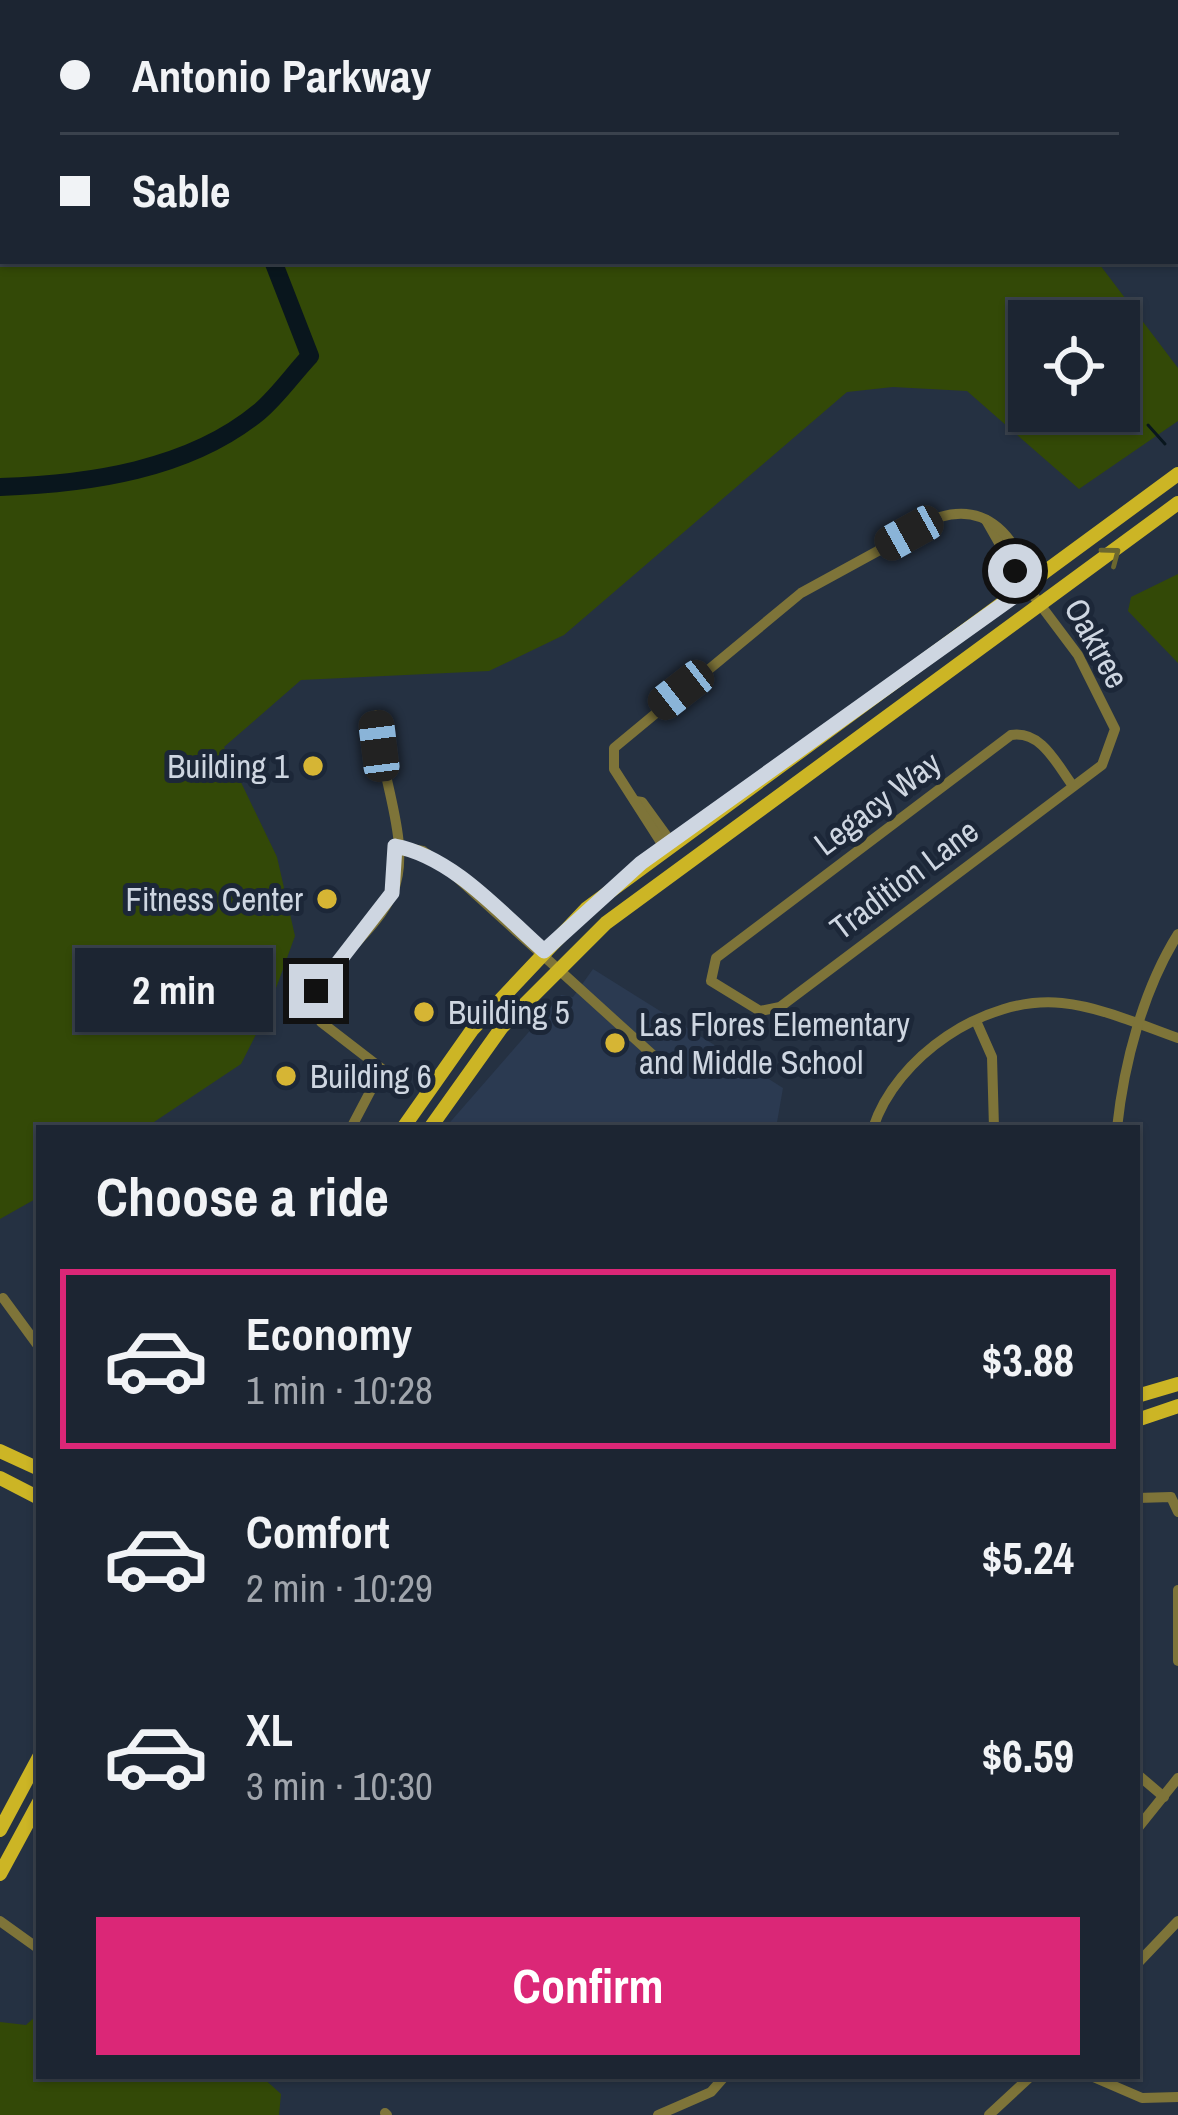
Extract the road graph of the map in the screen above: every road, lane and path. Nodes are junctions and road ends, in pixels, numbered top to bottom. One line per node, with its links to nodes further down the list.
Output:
1 (1178, 474): 3 (main road)
2 (1178, 503): 4 (main road, one-way to 2)
3 (1030, 585): 4 (street, Oaktree); 8 (main road); 8 (street, Oaktree)
4 (1045, 604): 6 (street, Oaktree); 12 (main road)
5 (377, 715): 9 (street)
6 (1115, 729): 7 (street, Tradition Lane)
7 (1073, 786): 13 (street, Tradition Lane); 13 (street, Legacy Way)
8 (668, 844): 11 (main road)
9 (395, 846): 11 (street); 18 (street)
10 (1178, 934): 15 (street)
11 (544, 951): 12 (street); 19 (main road)
12 (559, 965): 17 (street); 20 (main road)
13 (710, 970)
14 (977, 1023): 15 (street); 21 (street); 22 (street)
15 (1140, 1025): 16 (street); 23 (street)
16 (1178, 1038)
17 (655, 1057)
18 (353, 1125)
19 (405, 1125)
20 (432, 1125)
21 (875, 1125)
22 (994, 1125)
23 (1118, 1125)
24 (3, 1298): 25 (street)
25 (36, 1342)
26 (1178, 1384): 27 (main road)
27 (1140, 1395)
28 (1178, 1406): 29 (main road)
29 (1140, 1419)
30 (0, 1451): 31 (main road)
31 (36, 1468)
32 (0, 1478): 33 (main road)
33 (36, 1496)
34 (1140, 1498): 35 (street)
35 (1178, 1512)
36 (1178, 1590): 37 (street)
37 (1178, 1661)
38 (36, 1763): 44 (main road)
39 (1140, 1776): 41 (street)
40 (1178, 1778): 41 (street)
41 (1164, 1796): 43 (street)
42 (36, 1808): 45 (main road)
43 (1140, 1825)
44 (0, 1830)
45 (0, 1874)
46 (0, 1921): 48 (street)
47 (1178, 1921): 49 (street)
48 (36, 1947)
49 (1140, 1961)
50 (722, 2079): 54 (street)
51 (1028, 2079): 55 (street)
52 (1098, 2079): 53 (street)
53 (1178, 2097)
54 (658, 2115)
55 (989, 2115)

